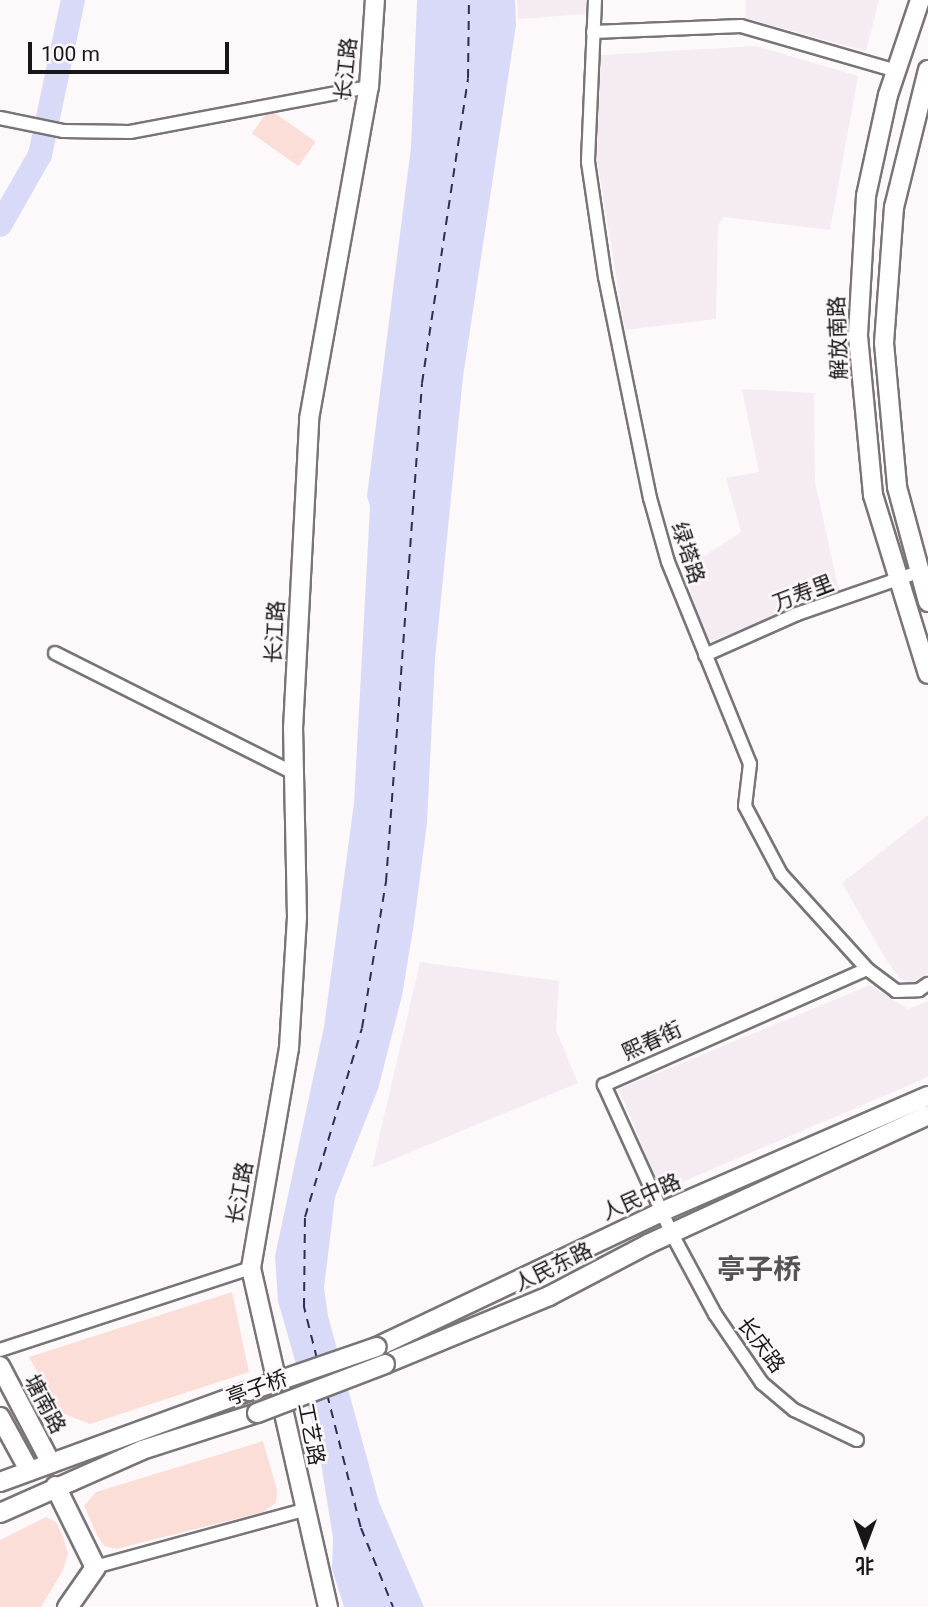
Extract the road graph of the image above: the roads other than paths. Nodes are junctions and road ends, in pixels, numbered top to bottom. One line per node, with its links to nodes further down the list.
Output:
1 (375, 0): 7 (main road, 长江路)
2 (595, 0): 4 (street, 绿塔路)
3 (919, 0): 5 (main road, 解放南路)
4 (593, 32): 5 (street); 13 (street, 绿塔路)
5 (897, 71): 6 (main road); 10 (main road, 解放南路)
6 (927, 78): 9 (main road)
7 (369, 87): 8 (street); 15 (main road, 长江路)
8 (0, 118)
9 (918, 572): 10 (street, 万寿里); 11 (main road)
10 (895, 579): 13 (street, 万寿里); 14 (main road, 解放南路)
11 (928, 602)
12 (55, 653): 15 (street)
13 (705, 655): 16 (street, 绿塔路)
14 (928, 674)
15 (294, 773): 22 (main road, 长江路)
16 (867, 969): 17 (street, 绿塔路); 20 (street, 熙春街)
17 (928, 984)
18 (928, 1096): 20 (main road, 人民中路)
19 (928, 1115): 21 (main road, 人民东路)
20 (661, 1212): 21 (street, 熙春街); 28 (main road, 人民中路, bridge)
21 (672, 1234): 24 (main road, 人民东路); 27 (street, 长庆路)
22 (251, 1268): 23 (street); 32 (main road, 工艺路)
23 (0, 1350)
24 (385, 1364): 31 (main road, 亭子桥, bridge)
25 (0, 1366): 28 (main road, 塘南路)
26 (0, 1417): 29 (main road)
27 (857, 1440)
28 (51, 1463): 29 (main road)
29 (29, 1470): 30 (main road)
30 (0, 1482)
31 (55, 1486): 33 (main road, 亭子桥); 34 (main road)
32 (303, 1510): 34 (street); 36 (main road, 工艺路)
33 (0, 1513)
34 (95, 1567): 35 (main road)
35 (67, 1607)
36 (328, 1607)

